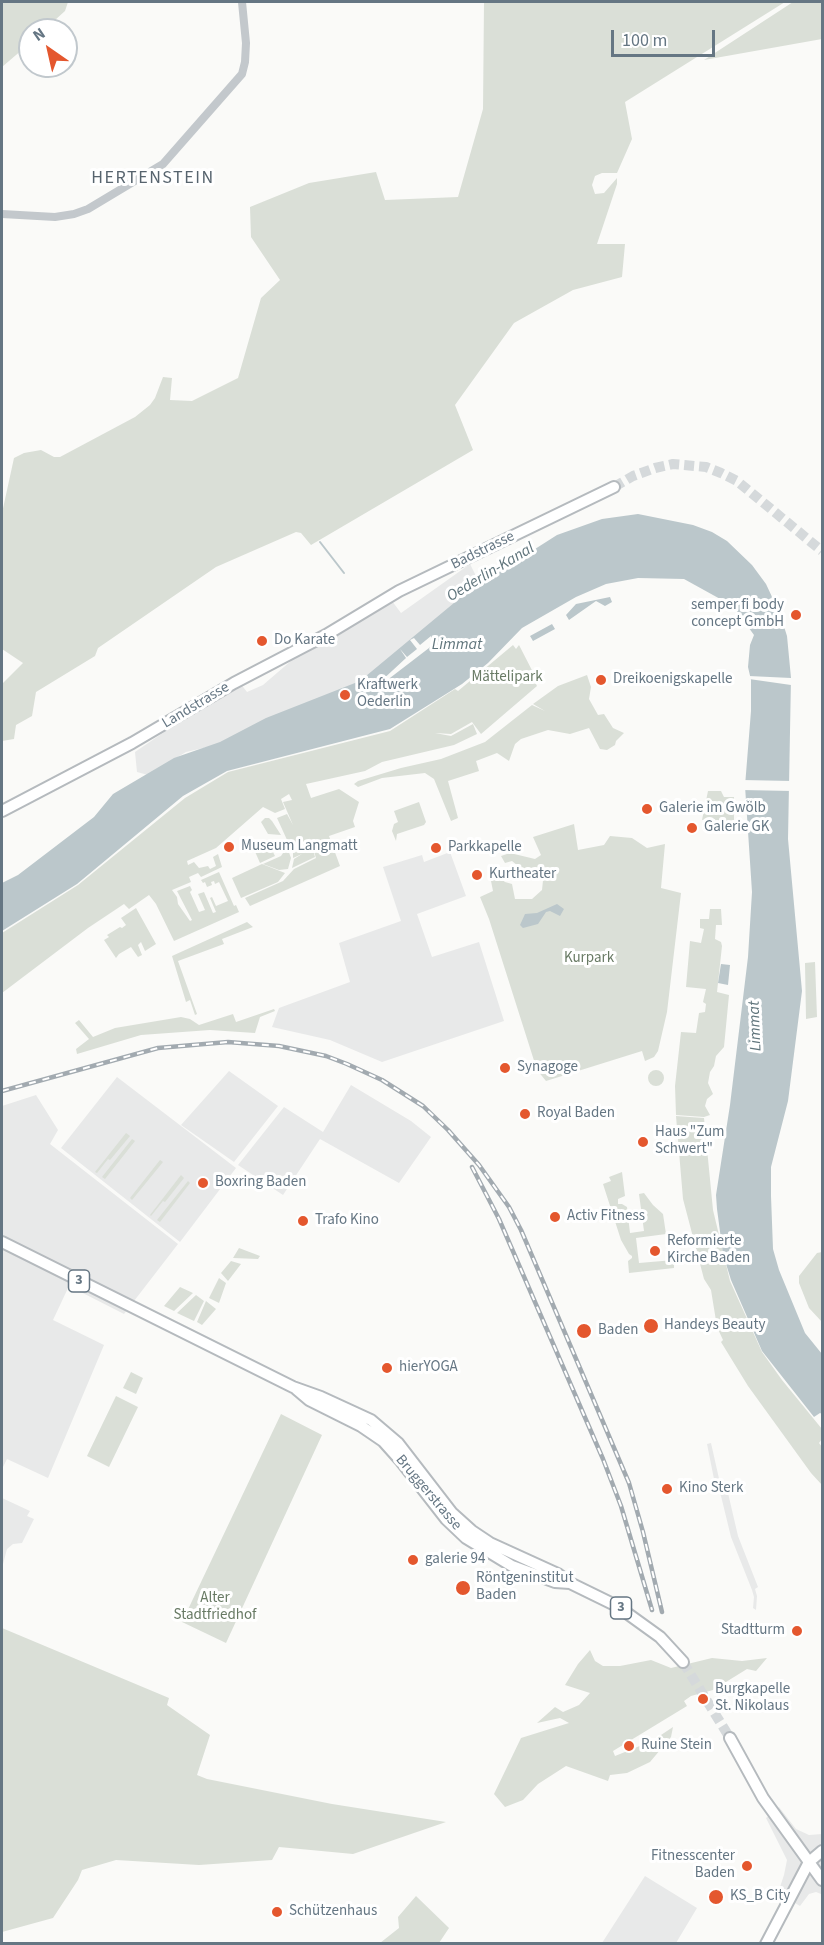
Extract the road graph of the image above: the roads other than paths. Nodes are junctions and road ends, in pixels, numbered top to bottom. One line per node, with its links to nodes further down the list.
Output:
1 (242, 2): 2 (street)
2 (2, 214)
3 (612, 488): 4 (main road, Badstrasse)
4 (389, 597): 5 (main road, Landstrasse)
5 (2, 811)
6 (2, 1242): 7 (main road, Bruggerstrasse / 3)
7 (683, 1662)
8 (730, 1738): 10 (main road)
9 (822, 1851): 10 (main road)
10 (809, 1862): 11 (main road); 12 (main road)
11 (822, 1880)
12 (766, 1944)

